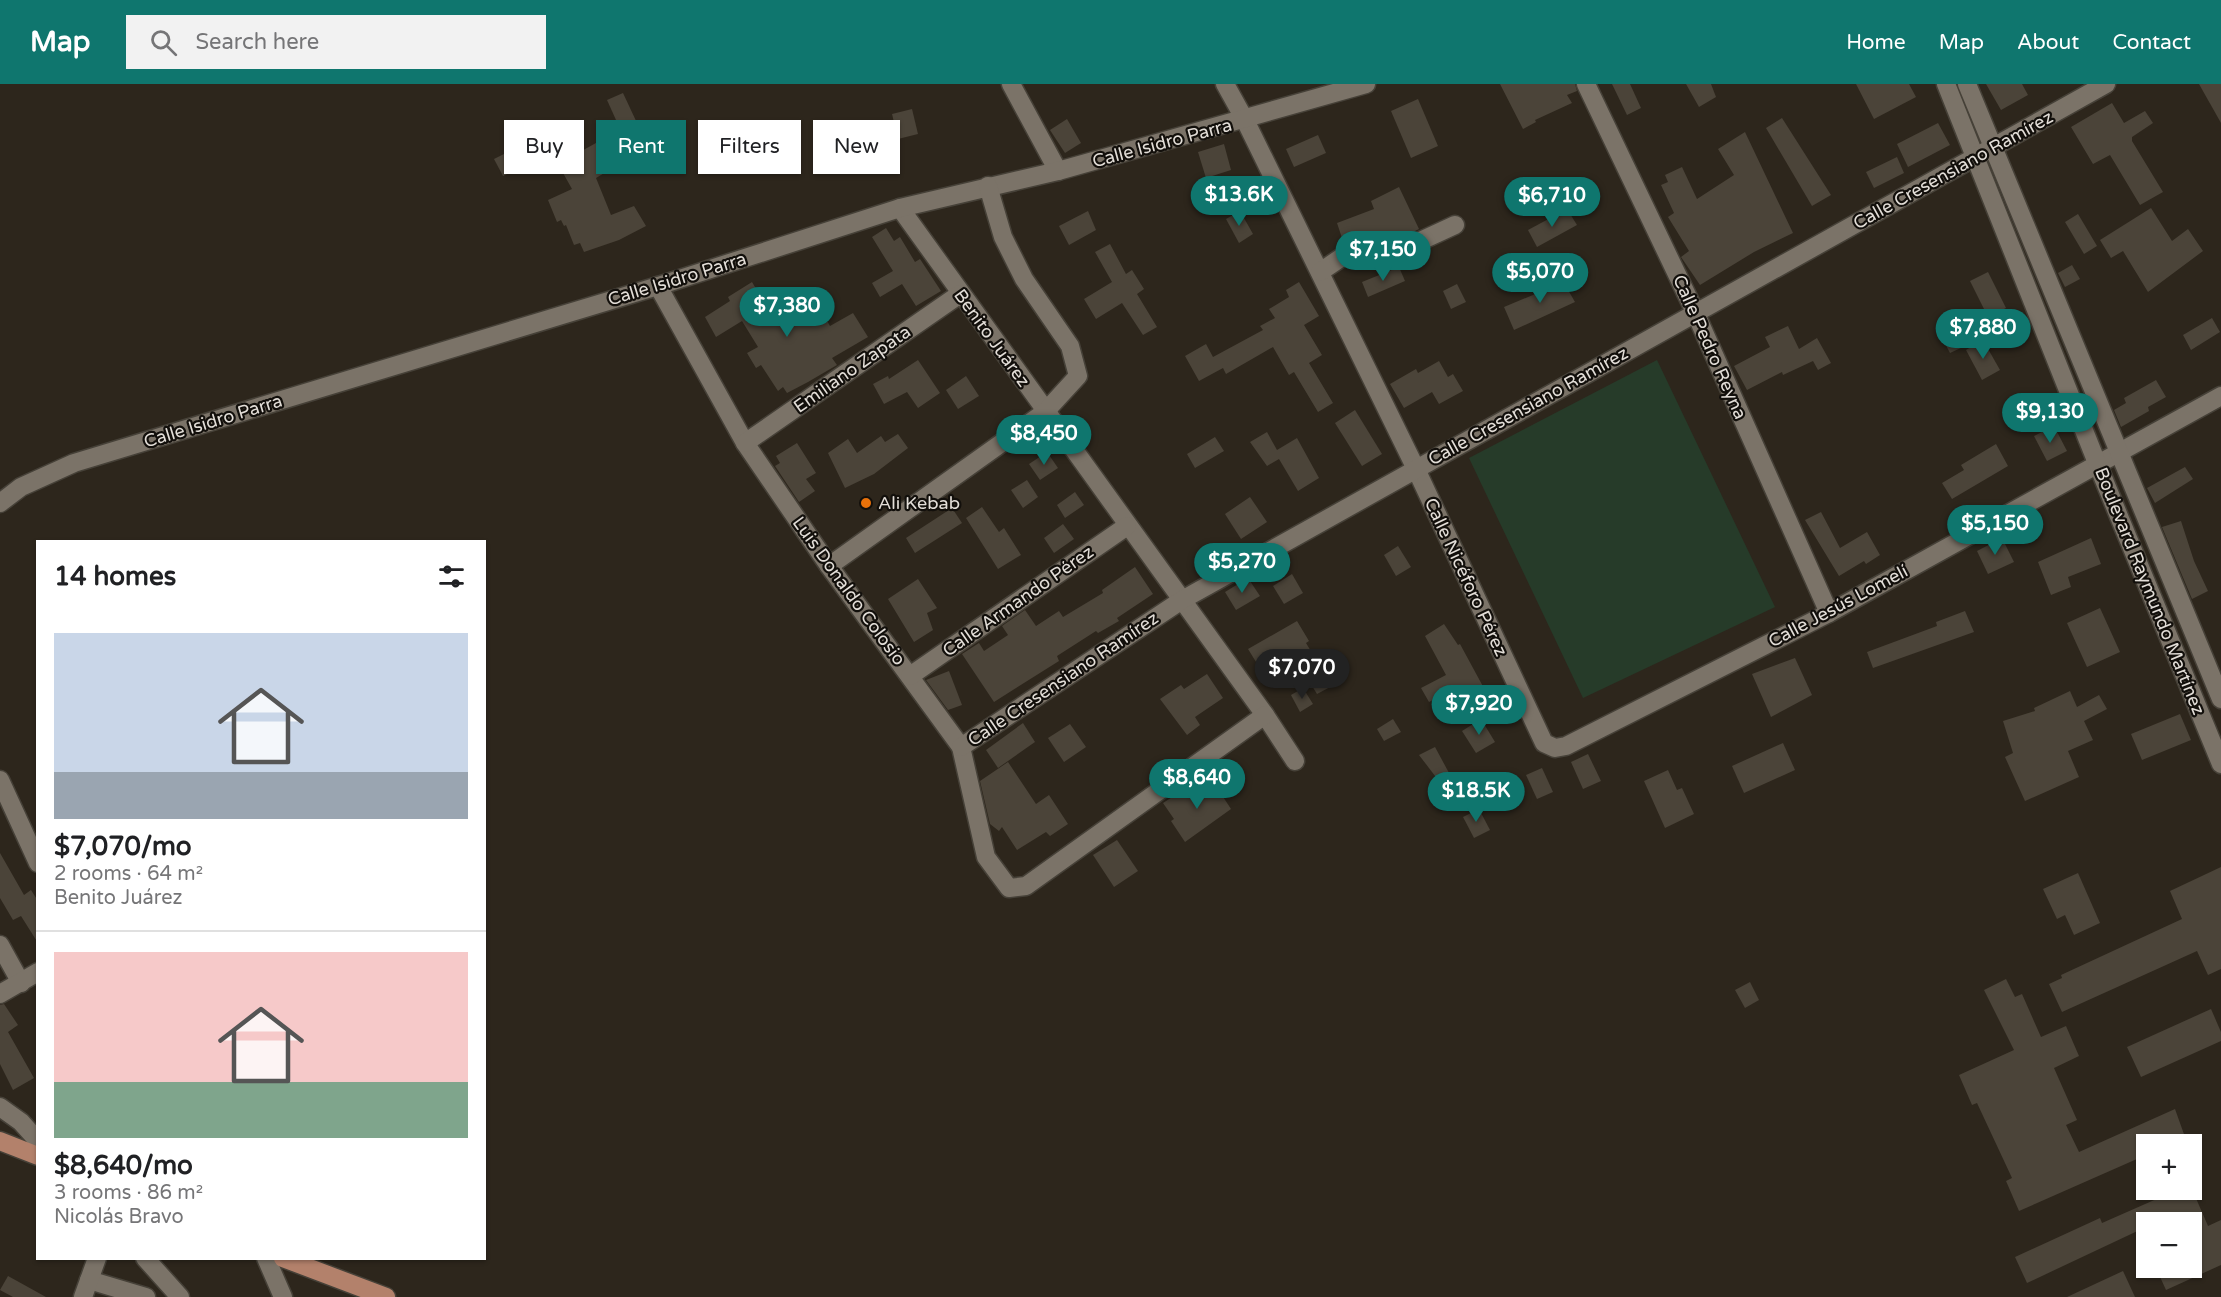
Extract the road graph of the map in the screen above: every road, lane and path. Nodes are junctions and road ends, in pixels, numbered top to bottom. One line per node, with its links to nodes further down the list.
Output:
1 (1011, 84): 11 (street)
2 (1225, 84): 8 (street, Calle Nicéforo Pérez)
3 (1366, 84): 8 (street, Calle Isidro Parra)
4 (1586, 84): 18 (street, Calle Pedro Reyna)
5 (1946, 84): 10 (street, Boulevard Raymundo Martínez)
6 (1967, 84): 9 (street, Boulevard Raymundo Martínez)
7 (2106, 84): 9 (street, Calle Cresensiano Ramírez)
8 (1245, 120): 11 (street, Calle Isidro Parra); 15 (street, Calle Nicéforo Pérez)
9 (1993, 149): 10 (street, Calle Cresensiano Ramírez); 22 (street, Boulevard Raymundo Martínez)
10 (1976, 159): 18 (street, Calle Cresensiano Ramírez); 23 (street, Boulevard Raymundo Martínez)
11 (1058, 171): 12 (street, Calle Isidro Parra)
12 (988, 186): 13 (street, Calle Isidro Parra); 20 (street)
13 (900, 208): 16 (street, Calle Isidro Parra); 17 (street, Benito Juárez)
14 (1455, 225): 15 (street)
15 (1320, 272): 24 (street, Calle Nicéforo Pérez)
16 (658, 286): 21 (street, Luis Donaldo Colosio); 25 (street, Calle Isidro Parra)
17 (960, 294): 20 (street, Benito Juárez); 21 (street, Emiliano Zapata)
18 (1695, 312): 24 (street, Calle Cresensiano Ramírez); 29 (street, Calle Pedro Reyna)
19 (2221, 396): 22 (street, Calle Jesús Lomelí)
20 (1045, 412): 26 (street, Benito Juárez); 27 (street)
21 (745, 443): 27 (street, Luis Donaldo Colosio)
22 (2119, 450): 23 (street, Calle Jesús Lomelí); 31 (street, Boulevard Raymundo Martínez)
23 (2097, 463): 29 (street, Calle Jesús Lomelí); 36 (street, Boulevard Raymundo Martínez)
24 (1416, 469): 28 (street, Calle Cresensiano Ramírez); 33 (street, Calle Nicéforo Pérez)
25 (0, 503)
26 (1126, 525): 28 (street, Benito Juárez); 30 (street, Calle Armando Pérez)
27 (829, 566): 30 (street, Luis Donaldo Colosio)
28 (1182, 600): 32 (street, Benito Juárez); 34 (street, Calle Cresensiano Ramírez)
29 (1829, 613): 33 (street, Calle Jesús Lomelí)
30 (910, 676): 34 (street, Luis Donaldo Colosio)
31 (2221, 699)
32 (1265, 715): 34 (street, Luis Donaldo Colosio); 35 (street, Benito Juárez)
33 (1544, 743)
34 (962, 747)
35 (1295, 761)
36 (2221, 764)
37 (0, 780): 38 (street)
38 (36, 859)
39 (0, 945): 41 (street)
40 (36, 973): 41 (street)
41 (21, 983): 42 (street)
42 (0, 994)
43 (0, 1107): 44 (street)
44 (36, 1139)
45 (0, 1141): 46 (main road)
46 (36, 1155)
47 (96, 1260): 51 (street)
48 (147, 1260): 53 (street)
49 (267, 1260): 54 (street)
50 (288, 1260): 55 (main road)
51 (86, 1289): 52 (street)
52 (146, 1297)
53 (180, 1297)
54 (283, 1297)
55 (386, 1297)

